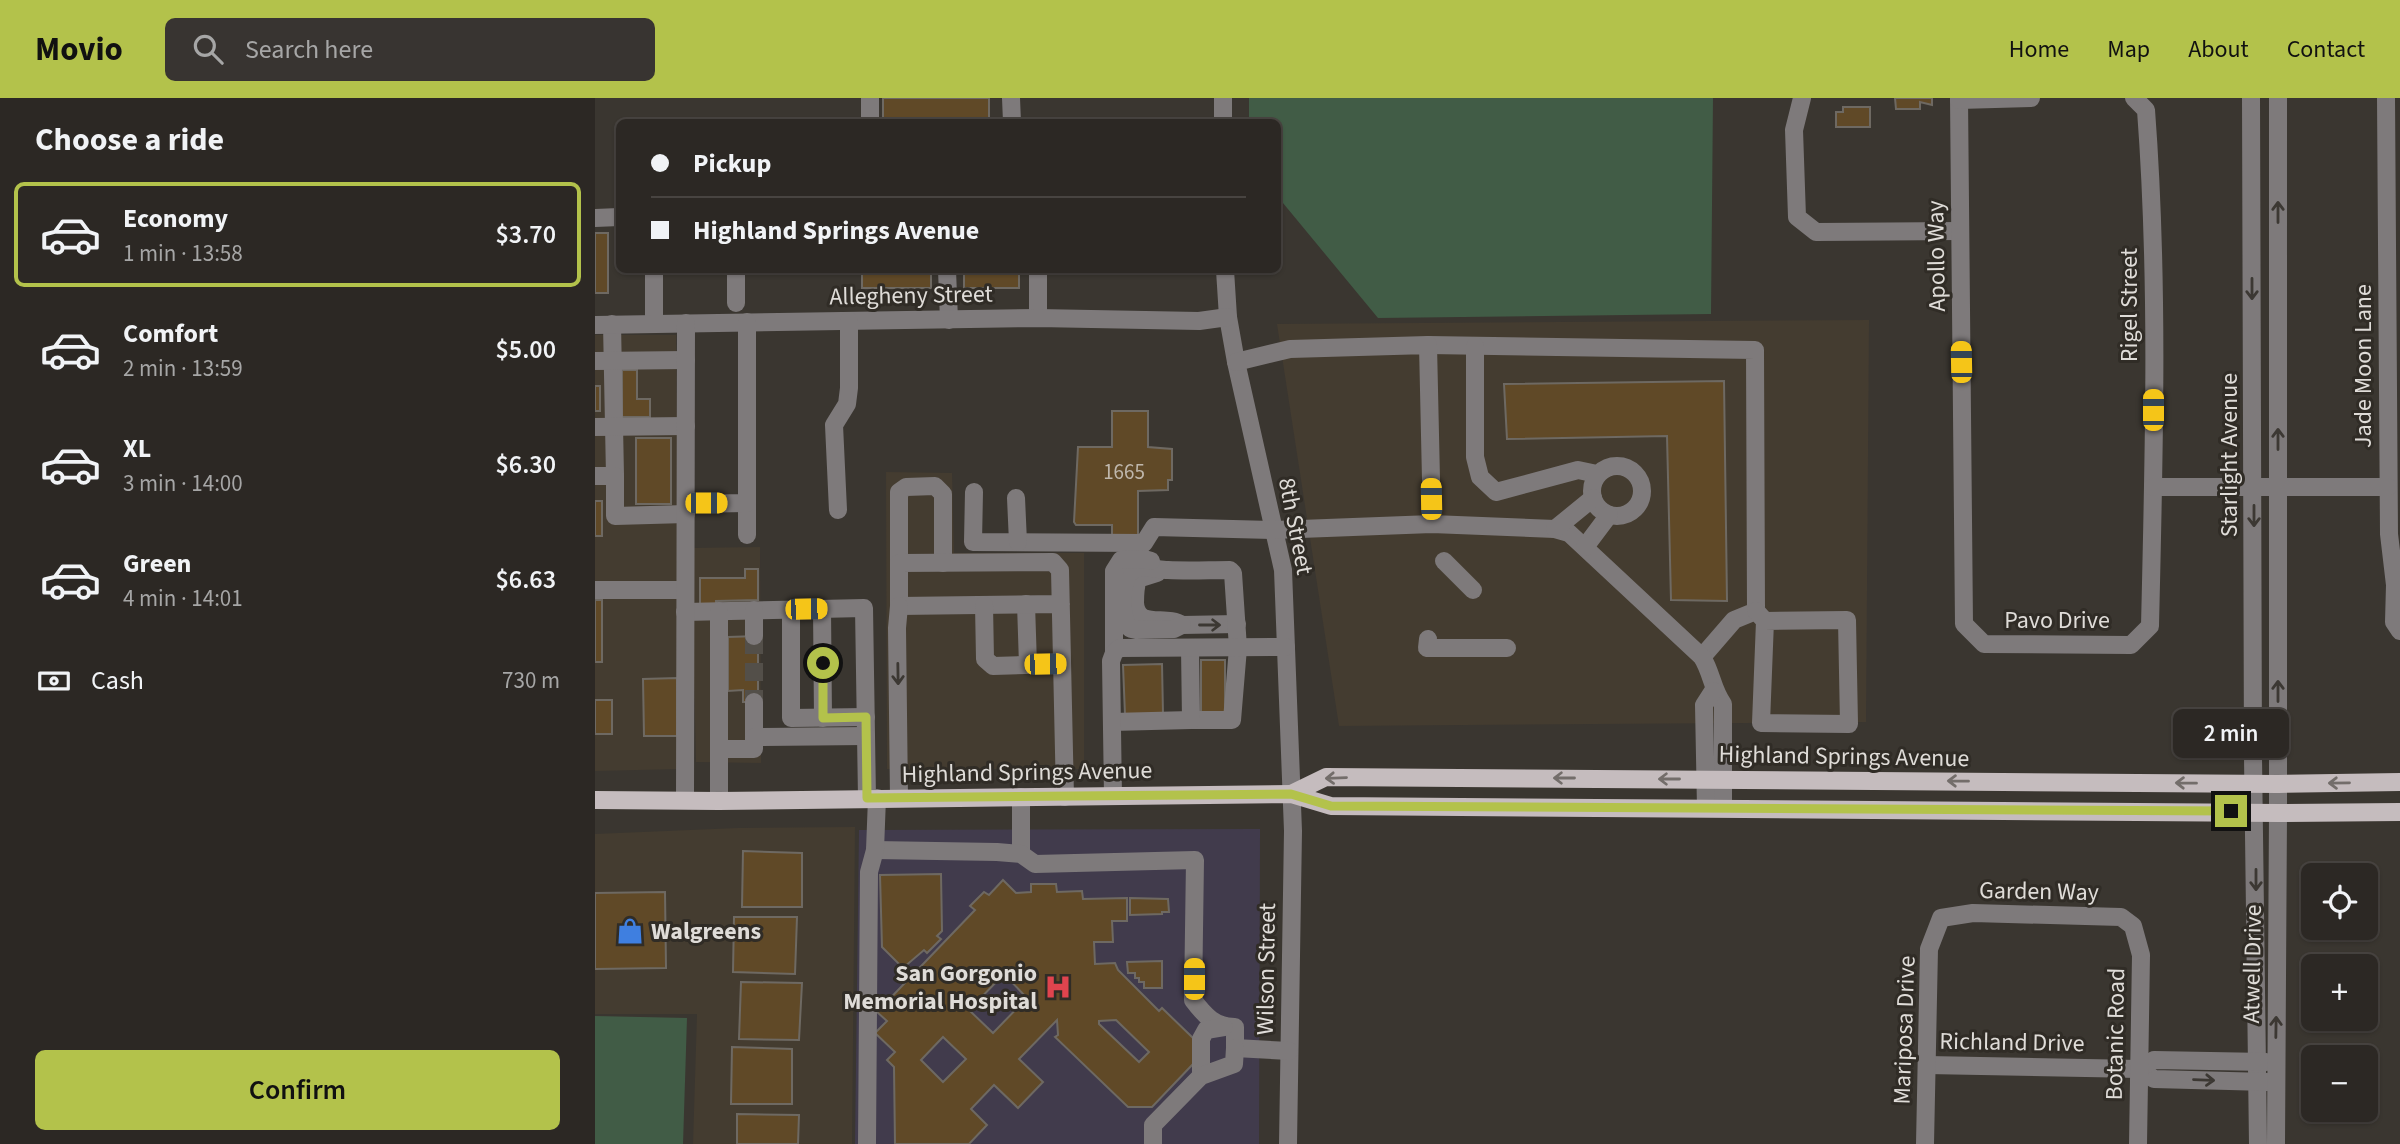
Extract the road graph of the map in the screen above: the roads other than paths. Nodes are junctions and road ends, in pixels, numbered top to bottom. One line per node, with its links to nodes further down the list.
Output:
1 (870, 98): 11 (street)
2 (1011, 98): 12 (street)
3 (1223, 98): 13 (street)
4 (1802, 98): 17 (street)
5 (2031, 98): 9 (street)
6 (2251, 98): 44 (street, Starlight Avenue, one-way to 44)
7 (2278, 98): 45 (street, Starlight Avenue, one-way to 7)
8 (2386, 98): 14 (street, Jade Moon Lane)
9 (1959, 99): 17 (street, Apollo Way)
10 (2140, 104): 43 (street, Rigel Street)
11 (870, 119)
12 (1012, 119)
13 (1223, 119)
14 (2393, 196): 46 (street, Jade Moon Lane)
15 (595, 218): 16 (street)
16 (616, 218)
17 (1960, 231): 78 (street, Apollo Way)
18 (654, 273): 29 (street)
19 (736, 273): 23 (street)
20 (947, 273): 26 (street)
21 (1038, 273): 25 (street)
22 (1224, 273): 24 (street, 8th Street)
23 (736, 303)
24 (1228, 317): 25 (street, Allegheny Street); 36 (street, 8th Street)
25 (1038, 318): 26 (street, Allegheny Street)
26 (949, 320): 27 (street, Allegheny Street)
27 (849, 321): 28 (street, Allegheny Street); 52 (street)
28 (747, 322): 30 (street, Allegheny Street); 50 (street)
29 (654, 323): 30 (street, Allegheny Street); 31 (street, Allegheny Street)
30 (686, 323): 34 (street)
31 (604, 324): 35 (street)
32 (1428, 345): 33 (street); 36 (street); 54 (street)
33 (1475, 346): 40 (street); 76 (street)
34 (686, 360): 35 (street); 39 (street)
35 (604, 361): 38 (street)
36 (1237, 362): 56 (street, 8th Street)
37 (595, 426): 38 (street)
38 (614, 426): 39 (street); 42 (street)
39 (686, 426): 51 (street)
40 (1597, 474): 49 (street); 53 (street)
41 (595, 476): 42 (street)
42 (615, 476): 51 (street)
43 (2154, 487): 44 (street); 79 (street, Rigel Street)
44 (2254, 487): 45 (street); 101 (street, Starlight Avenue, one-way to 101)
45 (2278, 487): 46 (street); 102 (street, Starlight Avenue, one-way to 45)
46 (2388, 487): 80 (street, Jade Moon Lane)
47 (974, 492): 58 (street)
48 (1016, 498): 58 (street)
49 (1593, 498): 53 (street); 55 (street)
50 (747, 503): 51 (street); 57 (street)
51 (686, 509): 65 (street)
52 (838, 510)
53 (1609, 515): 59 (street)
54 (1432, 524): 55 (street); 56 (street)
55 (1555, 529): 59 (street)
56 (1274, 530): 58 (street); 83 (street, 8th Street)
57 (747, 535)
58 (1018, 542)
59 (1585, 547): 88 (street)
60 (1444, 561): 66 (street)
61 (899, 563): 62 (street); 62 (street); 70 (street)
62 (943, 563): 68 (street)
63 (1165, 570): 77 (street); 77 (street, one-way to 77); 87 (street)
64 (595, 590): 65 (street)
65 (685, 590): 75 (street)
66 (1473, 590)
67 (1026, 604): 68 (street); 69 (street); 90 (street)
68 (1061, 604): 89 (street)
69 (983, 605): 70 (street); 90 (street)
70 (899, 606): 108 (street, one-way to 108)
71 (822, 609): 73 (street); 92 (street); 93 (street)
72 (754, 610): 73 (street); 74 (street); 81 (street)
73 (791, 610): 93 (street)
74 (719, 611): 75 (street); 98 (street)
75 (685, 612): 110 (street)
76 (1760, 616): 76 (street); 88 (street)
77 (1237, 624): 85 (street)
78 (1964, 624): 79 (street, Pavo Drive)
79 (2150, 626)
80 (2400, 631)
81 (754, 636)
82 (1428, 639): 86 (street)
83 (1286, 647): 85 (street); 103 (street, 8th Street)
84 (1190, 648): 85 (street); 87 (street); 94 (street)
85 (1238, 648): 94 (street)
86 (1507, 648)
87 (1114, 653): 95 (street)
88 (1702, 657): 99 (street)
89 (1062, 664): 90 (street); 106 (street)
90 (1027, 665)
91 (754, 702): 97 (street)
92 (866, 717): 93 (street); 96 (street)
93 (823, 718)
94 (1191, 720): 95 (street)
95 (1112, 722): 104 (street)
96 (866, 736): 97 (street); 107 (street)
97 (754, 737): 98 (street)
98 (719, 750): 111 (street)
99 (1714, 779): 101 (main road, Highland Springs Avenue, one-way to 99); 103 (main road, Highland Springs Avenue, one-way to 103); 112 (street)
100 (2400, 782): 102 (main road, Highland Springs Avenue, one-way to 102)
101 (2254, 784): 102 (main road, Highland Springs Avenue); 113 (street, Starlight Avenue)
102 (2278, 784): 115 (street, Atwell Drive)
103 (1291, 794): 104 (main road, Highland Springs Avenue); 112 (main road, Highland Springs Avenue); 122 (street, Wilson Street)
104 (1113, 796): 106 (main road, Highland Springs Avenue)
105 (1021, 797): 106 (main road, Highland Springs Avenue); 108 (main road, Highland Springs Avenue); 117 (street)
106 (1065, 797)
107 (872, 798): 108 (main road, Highland Springs Avenue); 111 (main road, Highland Springs Avenue); 116 (street)
108 (899, 798)
109 (595, 800): 110 (main road, Highland Springs Avenue)
110 (685, 800): 111 (main road, Highland Springs Avenue)
111 (719, 801)
112 (1715, 808): 113 (main road, Highland Springs Avenue)
113 (2255, 811): 115 (main road, Highland Springs Avenue); 123 (street, Atwell Drive, one-way to 123)
114 (2400, 811): 115 (main road, Highland Springs Avenue)
115 (2278, 813): 124 (street, Atwell Drive, one-way to 115)
116 (874, 850): 117 (street); 130 (street)
117 (1021, 854): 120 (street)
118 (1941, 918): 119 (street, Garden Way); 125 (street, Mariposa Drive)
119 (2133, 926): 126 (street, Botanic Road)
120 (1224, 1027): 121 (street); 127 (street)
121 (1235, 1048): 122 (street); 127 (street)
122 (1289, 1051): 132 (street, Wilson Street)
123 (2257, 1062): 124 (street, Richland Drive); 126 (street, Richland Drive); 128 (street, Atwell Drive)
124 (2276, 1062): 129 (street, Atwell Drive)
125 (1927, 1065): 126 (street, Richland Drive); 133 (street, Mariposa Drive)
126 (2139, 1069): 128 (street, Richland Drive, one-way to 128); 134 (street, Botanic Road)
127 (1202, 1076): 131 (street)
128 (2256, 1082): 129 (street, Richland Drive); 135 (street, Atwell Drive)
129 (2276, 1083): 136 (street, Atwell Drive)
130 (867, 1144)
131 (1153, 1144)
132 (1288, 1144)
133 (1926, 1144)
134 (2138, 1144)
135 (2258, 1144)
136 (2276, 1144)

